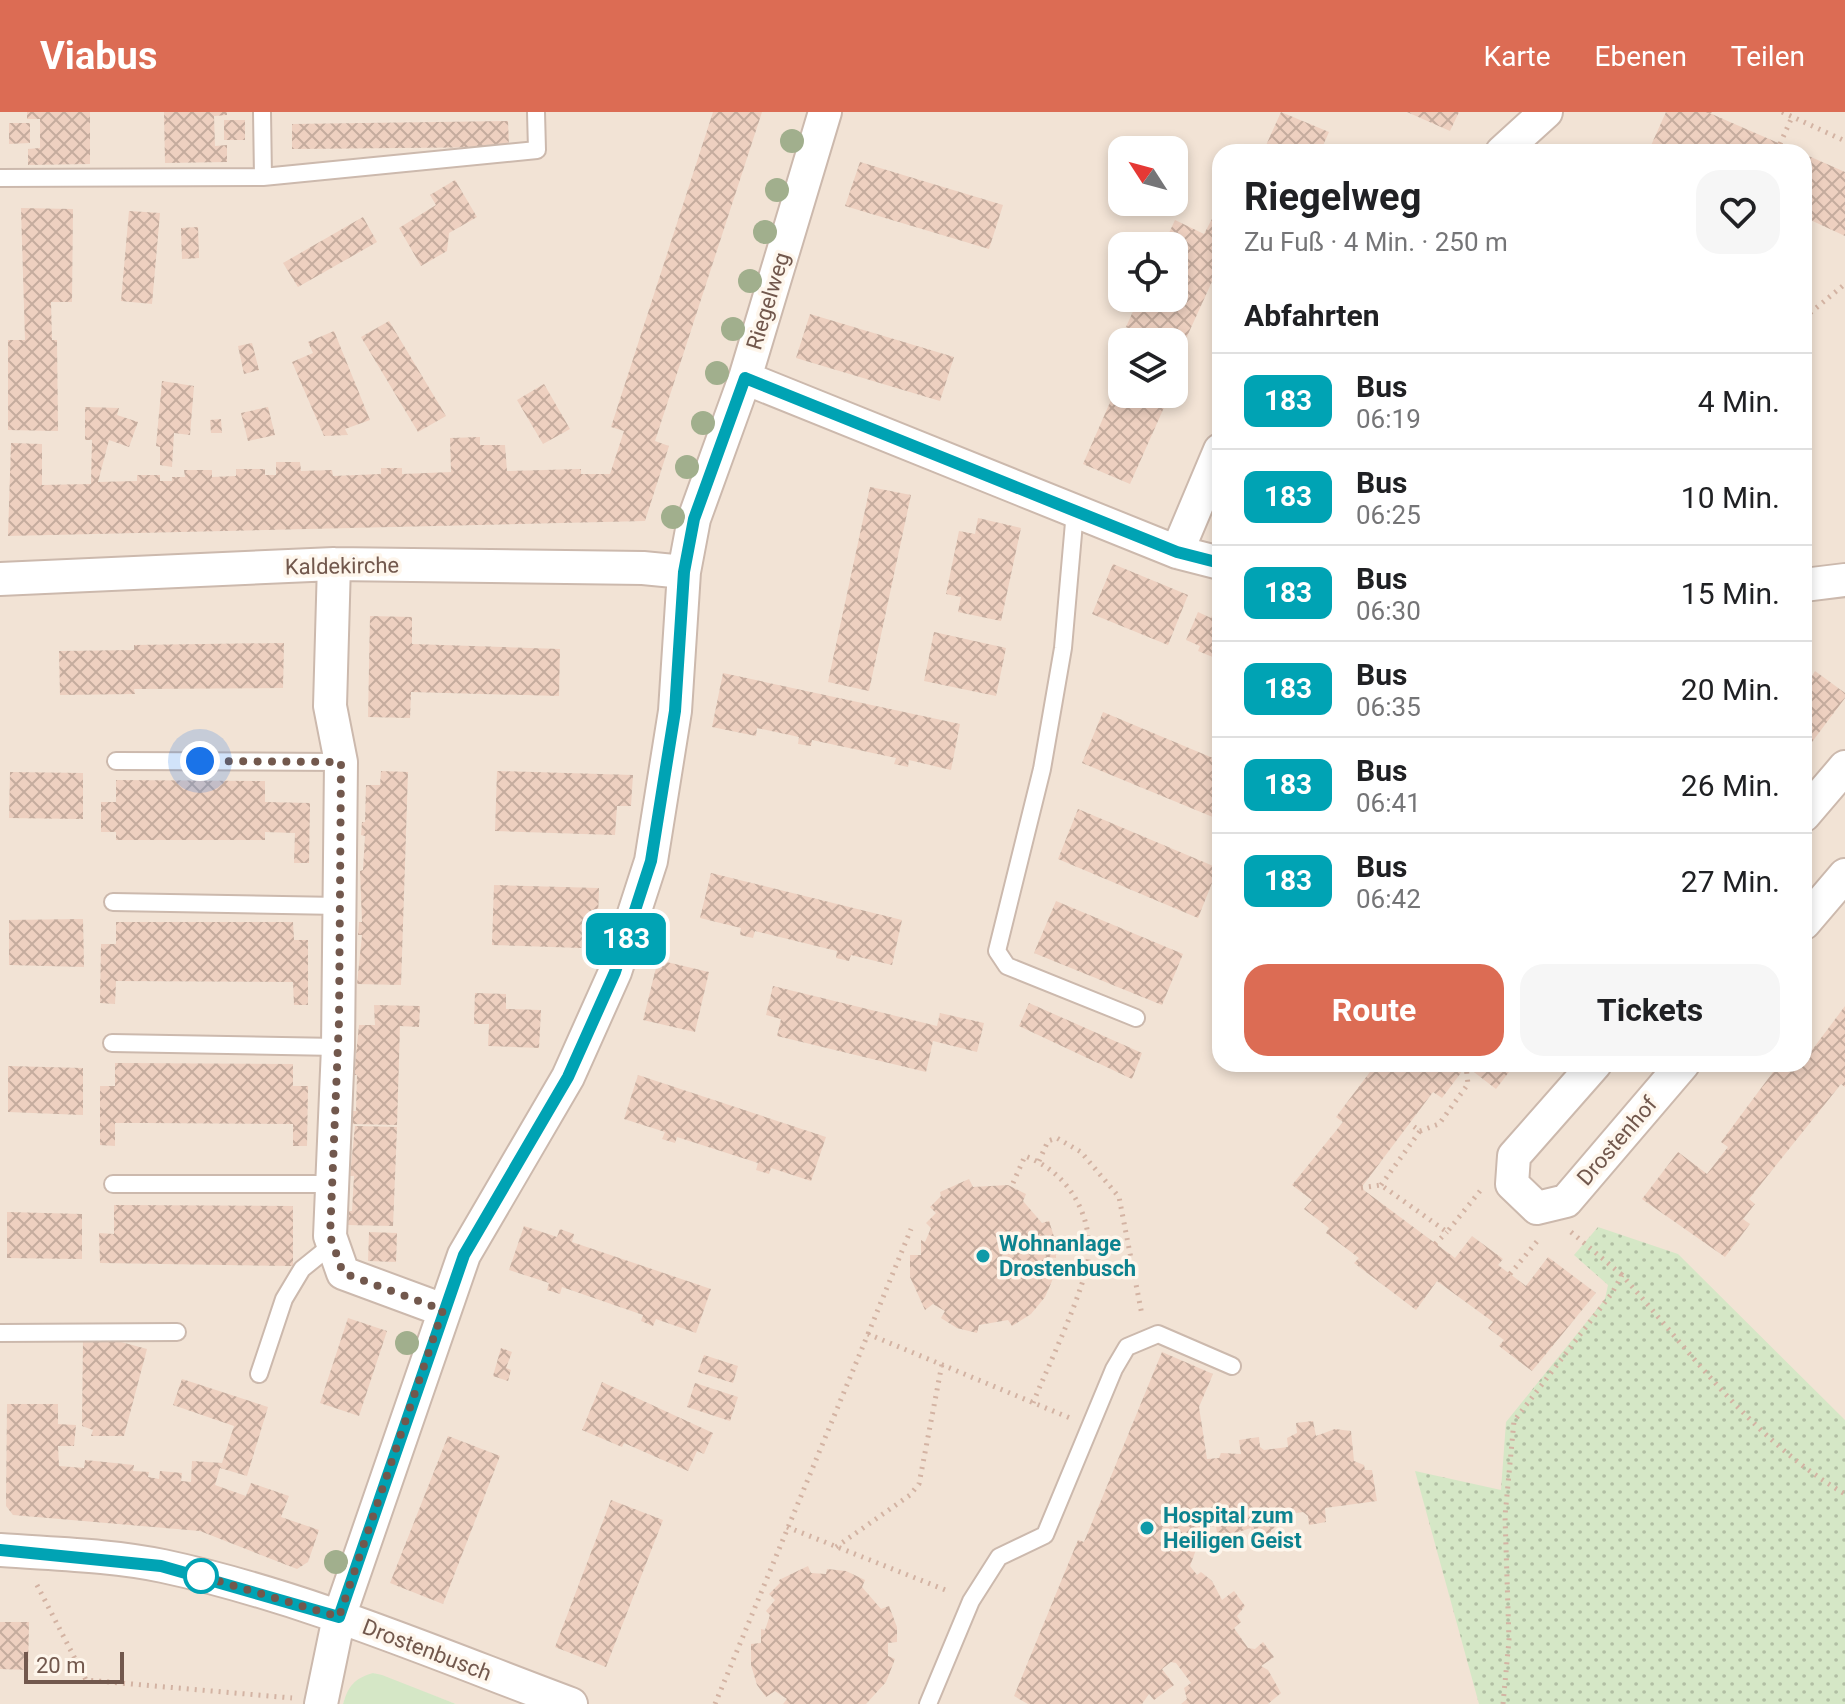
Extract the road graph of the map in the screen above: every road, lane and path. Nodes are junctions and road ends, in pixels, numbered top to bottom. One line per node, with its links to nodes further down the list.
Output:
1 (262, 112): 10 (lane)
2 (536, 112): 10 (lane)
3 (825, 112): 14 (street, Riegelweg)
4 (1546, 112): 8 (street)
5 (1782, 112): 6 (path)
6 (1792, 117): 7 (path); 9 (path)
7 (1845, 141)
8 (1511, 144)
9 (1780, 144)
10 (263, 177): 11 (lane)
11 (0, 178)
12 (1845, 284): 13 (path)
13 (1812, 311)
14 (745, 378): 16 (street); 20 (street, Riegelweg)
15 (1212, 469): 17 (street)
16 (1075, 511): 17 (street); 32 (lane)
17 (1177, 552): 18 (street)
18 (1212, 561)
19 (334, 564): 20 (street, Kaldekirche); 21 (street, Kaldekirche); 25 (street)
20 (684, 572): 55 (street, Riegelweg)
21 (0, 579)
22 (1845, 580): 23 (street)
23 (1812, 584)
24 (116, 761): 25 (lane)
25 (341, 762): 30 (street)
26 (1845, 767): 27 (street)
27 (1812, 806)
28 (1845, 875): 31 (street)
29 (113, 902): 30 (lane)
30 (340, 906): 34 (street)
31 (1812, 914)
32 (1136, 1018)
33 (112, 1043): 34 (lane)
34 (338, 1047): 43 (street)
35 (1467, 1072): 39 (path)
36 (1588, 1072): 47 (street)
37 (1676, 1072): 47 (street, Drostenhof)
38 (1409, 1123): 39 (path)
39 (1420, 1131): 44 (path)
40 (1039, 1161): 41 (path); 59 (path); 63 (path)
41 (1013, 1183)
42 (113, 1184): 43 (lane)
43 (331, 1184): 51 (street)
44 (1381, 1185): 45 (path); 49 (path)
45 (1361, 1188)
46 (1467, 1203): 49 (path)
47 (1552, 1205): 54 (path)
48 (911, 1229): 58 (path)
49 (1447, 1232): 52 (path)
50 (1541, 1236): 53 (path)
51 (333, 1244): 55 (street); 62 (lane)
52 (1435, 1244)
53 (1510, 1274)
54 (1622, 1275): 65 (path); 75 (path)
55 (443, 1310): 70 (street, Riegelweg)
56 (177, 1332): 57 (lane)
57 (0, 1333)
58 (868, 1334): 60 (path); 66 (path)
59 (1146, 1337): 61 (lane); 64 (lane)
60 (942, 1364): 63 (path); 67 (path)
61 (1232, 1366)
62 (259, 1374)
63 (1033, 1403): 64 (path)
64 (1090, 1425): 69 (lane)
65 (1845, 1494)
66 (787, 1527): 67 (path); 73 (path)
67 (836, 1547): 69 (path)
68 (10, 1551): 70 (street, Drostenbusch); 71 (path)
69 (971, 1601): 74 (lane)
70 (339, 1617): 71 (street, Riegelweg); 72 (street, Drostenbusch)
71 (321, 1702)
72 (571, 1704)
73 (715, 1704)
74 (928, 1704)
75 (1503, 1704)

